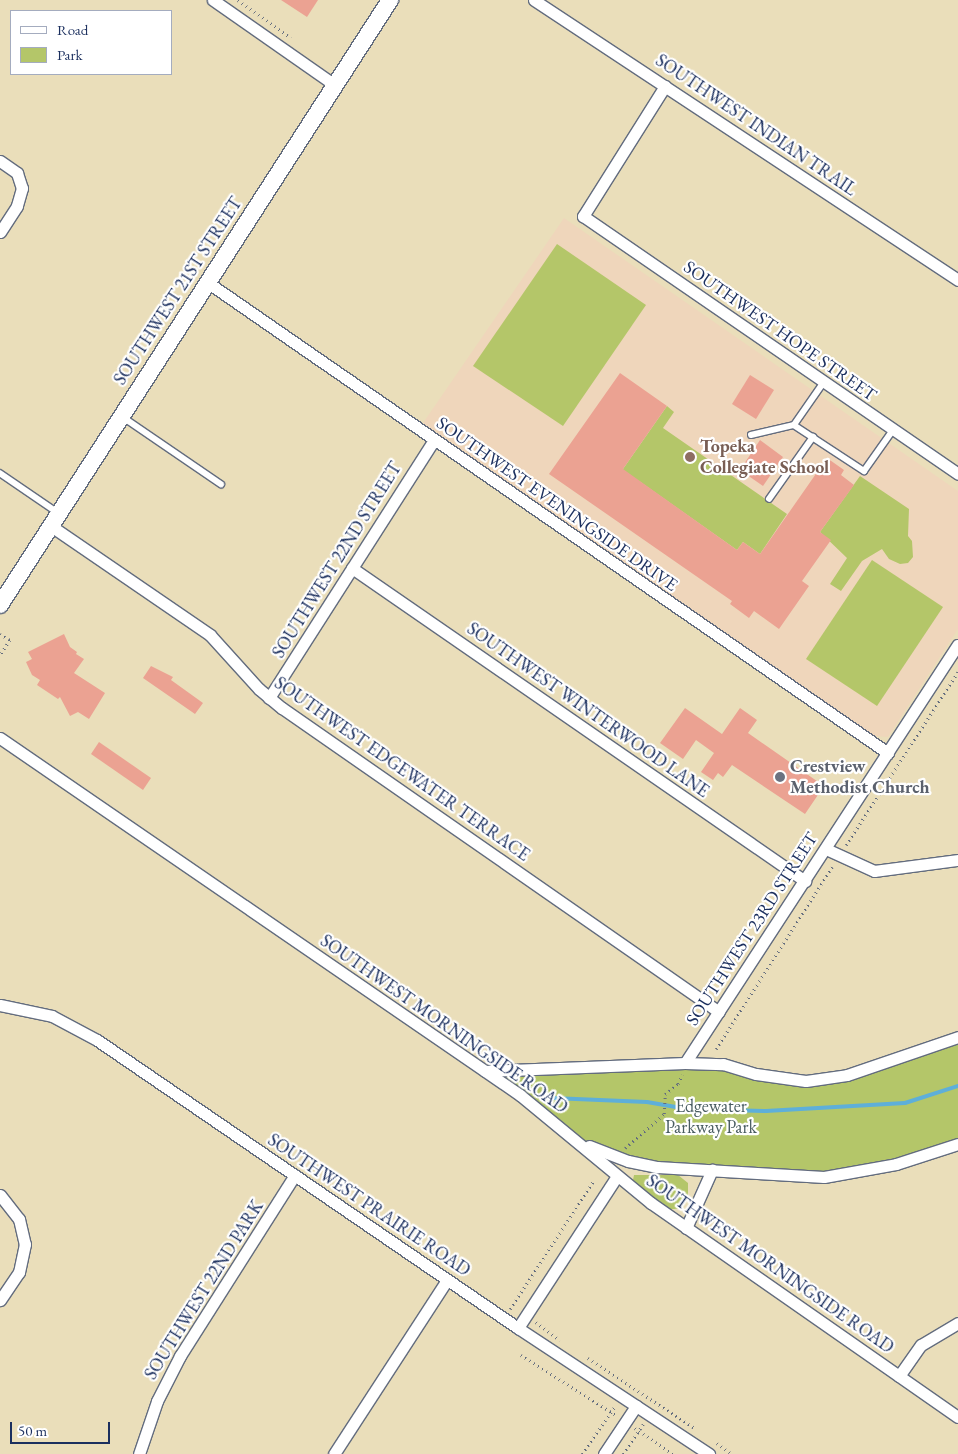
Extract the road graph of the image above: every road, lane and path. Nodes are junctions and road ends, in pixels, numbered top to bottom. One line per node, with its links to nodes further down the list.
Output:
1 (213, 0): 6 (street)
2 (238, 0): 5 (path)
3 (390, 0): 6 (main road, SOUTHWEST 21ST STREET)
4 (534, 0): 7 (street, SOUTHWEST INDIAN TRAIL)
5 (299, 43)
6 (335, 85): 11 (main road, SOUTHWEST 21ST STREET)
7 (665, 86): 10 (street, SOUTHWEST INDIAN TRAIL); 12 (street, SOUTHWEST HOPE STREET)
8 (0, 161): 9 (street)
9 (0, 232)
10 (958, 280)
11 (207, 282): 13 (main road, SOUTHWEST 21ST STREET); 18 (street, SOUTHWEST EVENINGSIDE DRIVE)
12 (824, 382): 14 (lane); 15 (street, SOUTHWEST HOPE STREET)
13 (121, 416): 21 (lane); 23 (main road, SOUTHWEST 21ST STREET)
14 (794, 425): 16 (lane); 17 (lane)
15 (893, 430): 17 (lane); 20 (street, SOUTHWEST HOPE STREET)
16 (751, 435)
17 (814, 437): 22 (lane)
18 (434, 440): 24 (street, SOUTHWEST 22ND STREET); 32 (street, SOUTHWEST EVENINGSIDE DRIVE)
19 (0, 473): 23 (lane)
20 (958, 474)
21 (222, 484)
22 (769, 500)
23 (55, 520): 25 (main road, SOUTHWEST 21ST STREET); 30 (street, SOUTHWEST EDGEWATER TERRACE)
24 (352, 568): 30 (street, SOUTHWEST 22ND STREET); 37 (street, SOUTHWEST WINTERWOOD LANE)
25 (0, 605)
26 (0, 634): 28 (path)
27 (958, 645): 32 (street, SOUTHWEST 23RD STREET)
28 (0, 656)
29 (958, 672): 34 (path)
30 (269, 698): 39 (street, SOUTHWEST EDGEWATER TERRACE)
31 (0, 738): 43 (street, SOUTHWEST MORNINGSIDE ROAD)
32 (888, 753): 33 (street, SOUTHWEST 23RD STREET)
33 (826, 849): 35 (street); 37 (street, SOUTHWEST 23RD STREET)
34 (843, 850)
35 (958, 860)
36 (832, 867): 41 (path)
37 (805, 882): 39 (street, SOUTHWEST 23RD STREET)
38 (0, 1005): 49 (street, SOUTHWEST PRAIRIE ROAD)
39 (718, 1012): 42 (street, SOUTHWEST 23RD STREET)
40 (958, 1036): 42 (street)
41 (716, 1049)
42 (685, 1063): 43 (street)
43 (484, 1071): 46 (street, SOUTHWEST MORNINGSIDE ROAD)
44 (682, 1075): 47 (path)
45 (958, 1144): 48 (street)
46 (582, 1146): 48 (street); 50 (street, SOUTHWEST MORNINGSIDE ROAD)
47 (625, 1148)
48 (712, 1170): 53 (street)
49 (295, 1175): 54 (street, SOUTHWEST PRAIRIE ROAD); 75 (street, SOUTHWEST 22ND PARK)
50 (617, 1176): 53 (street, SOUTHWEST MORNINGSIDE ROAD); 58 (street)
51 (594, 1180): 56 (path)
52 (0, 1195): 55 (street)
53 (686, 1228): 64 (street, SOUTHWEST MORNINGSIDE ROAD)
54 (447, 1280): 60 (street, SOUTHWEST PRAIRIE ROAD); 76 (street)
55 (0, 1300)
56 (512, 1307): 57 (path); 58 (path)
57 (510, 1310)
58 (526, 1314): 60 (street); 61 (path)
59 (958, 1323): 64 (street)
60 (518, 1328): 66 (street, SOUTHWEST PRAIRIE ROAD)
61 (567, 1345)
62 (521, 1354): 68 (path)
63 (583, 1355): 65 (path)
64 (899, 1376): 70 (street, SOUTHWEST MORNINGSIDE ROAD)
65 (631, 1385): 66 (path); 73 (path)
66 (622, 1396): 67 (street, SOUTHWEST PRAIRIE ROAD); 68 (path)
67 (636, 1406): 69 (street, SOUTHWEST PRAIRIE ROAD); 71 (street)
68 (611, 1412): 71 (path); 77 (path)
69 (650, 1415): 72 (path); 81 (street, SOUTHWEST PRAIRIE ROAD)
70 (958, 1418)
71 (626, 1422): 72 (path); 78 (street)
72 (639, 1430): 79 (path); 80 (path)
73 (701, 1433)
74 (709, 1438): 82 (path)
75 (139, 1454)
76 (334, 1454)
77 (582, 1454)
78 (604, 1454)
79 (623, 1454)
80 (673, 1454)
81 (709, 1454)
82 (732, 1454)

